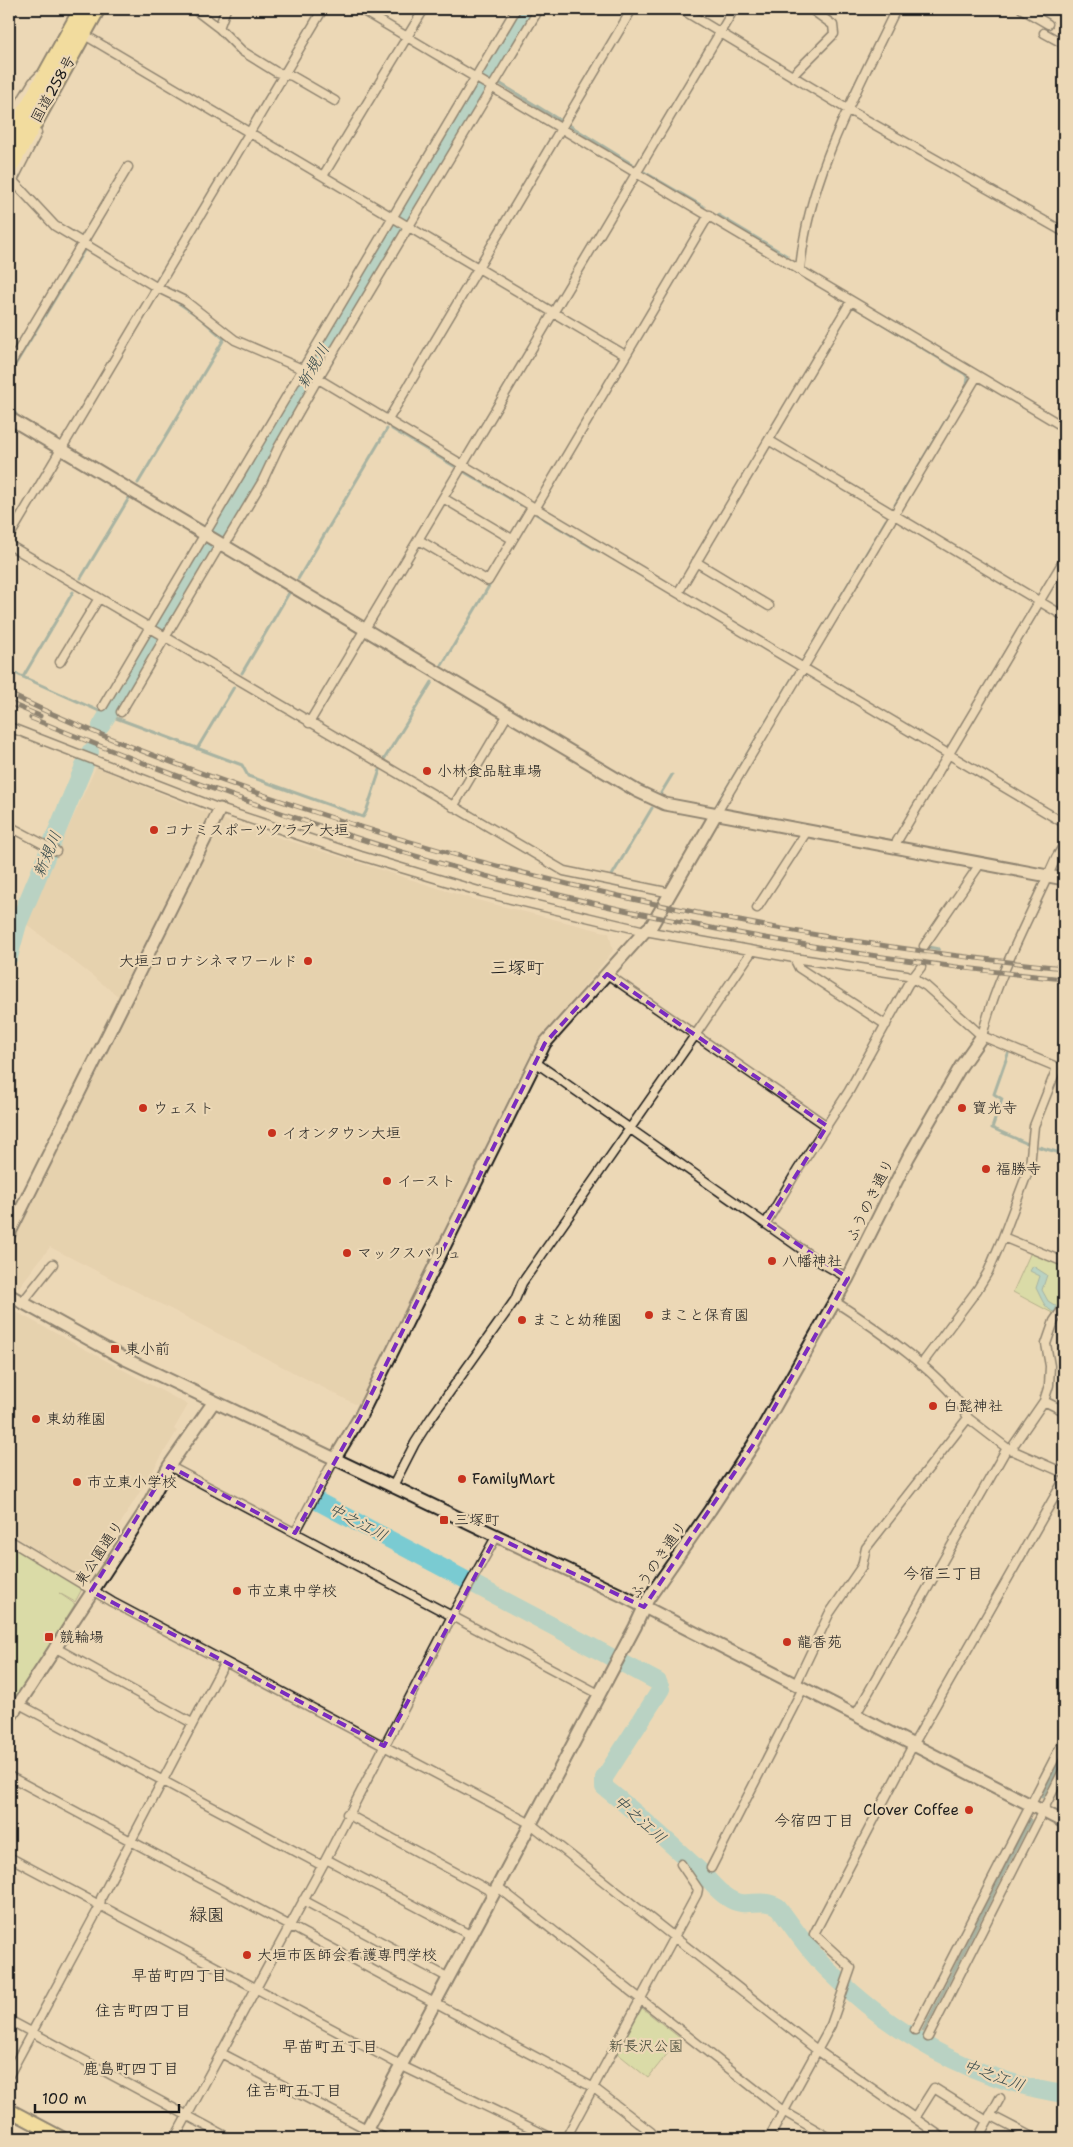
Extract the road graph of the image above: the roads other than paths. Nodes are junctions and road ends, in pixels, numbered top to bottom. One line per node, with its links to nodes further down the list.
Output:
1 (13, 9): 17 (street)
2 (82, 9): 25 (highway, 国道258号)
3 (97, 9): 22 (highway, 国道258号)
4 (194, 9): 19 (street)
5 (226, 9): 19 (street)
6 (323, 9): 26 (street)
7 (360, 9): 23 (street)
8 (424, 9): 23 (street)
9 (516, 9): 28 (street)
10 (539, 9): 29 (street)
11 (632, 9): 33 (street)
12 (681, 9): 20 (street)
13 (734, 9): 20 (street)
14 (811, 9): 27 (street)
15 (896, 9): 31 (street)
16 (1022, 9): 18 (street)
17 (9, 16)
18 (1048, 24)
19 (219, 28): 26 (street)
20 (720, 32): 27 (street); 37 (street)
21 (1044, 33): 24 (street)
22 (83, 34): 25 (highway, 国道258号); 34 (street)
23 (408, 36): 28 (street); 38 (street)
24 (1064, 44)
25 (56, 70): 32 (highway, 国道258号); 32 (street); 39 (street)
26 (284, 74): 30 (street); 34 (street)
27 (792, 76): 31 (street)
28 (477, 78): 29 (street); 41 (street)
29 (493, 83): 33 (street); 42 (street)
30 (335, 101)
31 (847, 109): 43 (street); 46 (street)
32 (18, 127): 35 (highway, 国道258号); 39 (highway, 国道258号)
33 (562, 128): 37 (street); 45 (street)
34 (249, 132): 38 (street); 47 (street)
35 (9, 141)
36 (128, 167): 44 (street)
37 (637, 173): 40 (street); 49 (street)
38 (324, 176): 41 (street)
39 (10, 179): 44 (street)
40 (709, 215): 46 (street); 50 (street)
41 (392, 217): 42 (street); 52 (street)
42 (407, 226): 45 (street); 54 (street)
43 (1064, 232)
44 (82, 243): 47 (street); 51 (street)
45 (479, 268): 49 (street); 56 (street)
46 (800, 270): 48 (street)
47 (156, 287): 52 (street); 59 (street)
48 (851, 301): 53 (street); 58 (street)
49 (554, 313): 50 (street); 60 (street)
50 (625, 355): 62 (street)
51 (9, 366)
52 (304, 371): 54 (street); 64 (street)
53 (977, 376): 57 (street); 63 (street)
54 (317, 379): 56 (street); 68 (street)
55 (9, 418): 59 (street)
56 (388, 420): 60 (street)
57 (1064, 427)
58 (770, 441): 63 (street); 71 (street)
59 (61, 449): 64 (street); 65 (street)
60 (463, 465): 61 (street); 62 (street)
61 (443, 498): 66 (street); 67 (street)
62 (534, 508): 66 (street); 72 (street)
63 (894, 515): 74 (street); 81 (street)
64 (206, 534): 68 (street); 77 (street)
65 (9, 538)
66 (512, 539): 67 (street)
67 (419, 540): 78 (street)
68 (222, 543): 78 (street); 79 (street)
69 (9, 545): 73 (street)
70 (1064, 560): 74 (street)
71 (696, 562): 72 (street); 75 (street)
72 (678, 593): 81 (street)
73 (99, 598): 77 (street); 80 (street)
74 (1040, 601): 76 (street); 87 (street)
75 (769, 606)
76 (1064, 616)
77 (150, 628): 79 (street); 82 (street)
78 (365, 629): 84 (street); 85 (street)
79 (165, 636): 83 (street); 85 (street)
80 (60, 662)
81 (803, 668): 87 (street); 90 (street)
82 (103, 706)
83 (122, 712)
84 (508, 714): 88 (street); 90 (street)
85 (309, 723): 88 (street)
86 (9, 727): 89 (street)
87 (949, 754): 91 (street); 95 (street)
88 (453, 807): 100 (street)
89 (220, 809): 102 (street); 117 (street)
90 (716, 814): 93 (street); 100 (street)
91 (1064, 823)
92 (9, 826): 96 (street)
93 (808, 831): 95 (street); 101 (street)
94 (1064, 845): 98 (street)
95 (893, 848): 97 (street)
96 (56, 852)
97 (980, 864): 98 (street); 103 (street)
98 (1048, 877): 99 (street); 111 (street)
99 (1064, 879)
100 (671, 893): 102 (street)
101 (757, 908)
102 (644, 932): 104 (street); 107 (street)
103 (924, 946)
104 (752, 950): 105 (street); 110 (street)
105 (794, 958): 108 (street); 109 (street)
106 (921, 967): 108 (street)
107 (607, 974): 110 (street); 112 (street)
108 (913, 978): 109 (street); 111 (street)
109 (886, 1025): 114 (street)
110 (696, 1034): 114 (street); 115 (street)
111 (982, 1036): 113 (street); 121 (street, ふうのき通り)
112 (535, 1062): 115 (street); 132 (street)
113 (1061, 1069): 118 (street)
114 (827, 1126): 116 (street)
115 (629, 1128): 116 (street); 136 (street)
116 (766, 1223): 121 (street)
117 (9, 1234)
118 (1003, 1237): 119 (street); 126 (street)
119 (1064, 1262)
120 (53, 1264): 124 (street)
121 (848, 1278): 123 (street, ふうのき通り)
122 (9, 1295): 124 (street)
123 (834, 1301): 126 (street); 141 (street, ふうのき通り)
124 (22, 1304): 128 (street)
125 (1064, 1307): 127 (street)
126 (921, 1365): 130 (street)
127 (1044, 1401): 129 (street); 131 (street)
128 (213, 1403): 132 (street); 133 (street, 東公園通り)
129 (1064, 1411)
130 (968, 1418): 131 (street); 145 (street)
131 (1009, 1448): 134 (street); 148 (street)
132 (334, 1460): 136 (street); 137 (street)
133 (169, 1466): 137 (street); 140 (street, 東公園通り)
134 (1064, 1473)
135 (1064, 1480): 152 (street)
136 (392, 1486): 138 (street)
137 (294, 1533): 142 (street)
138 (496, 1537): 141 (street); 142 (street)
139 (9, 1540): 140 (street)
140 (91, 1591): 143 (street, 東公園通り); 144 (street)
141 (644, 1607): 145 (street); 146 (street, ふうのき通り)
142 (452, 1616): 146 (street); 153 (street)
143 (54, 1647): 147 (street, 東公園通り); 150 (street)
144 (225, 1662): 150 (street); 153 (street)
145 (799, 1686): 148 (street); 166 (street)
146 (599, 1694): 161 (street, ふうのき通り)
147 (19, 1704): 149 (street, 東公園通り); 156 (street)
148 (855, 1716): 152 (street)
149 (9, 1719)
150 (192, 1723): 156 (street)
151 (1064, 1740): 157 (street)
152 (913, 1745): 157 (street); 181 (street)
153 (384, 1746): 159 (street); 161 (street)
154 (1064, 1769): 158 (street)
155 (9, 1776): 162 (street)
156 (162, 1781): 162 (street); 164 (street)
157 (1030, 1805): 158 (street); 178 (street)
158 (1043, 1812): 160 (street); 180 (street)
159 (347, 1814): 164 (street); 167 (street)
160 (1064, 1822)
161 (530, 1824): 167 (street, ふうのき通り); 172 (street)
162 (130, 1840): 169 (street); 170 (street)
163 (9, 1857): 169 (street)
164 (323, 1862): 168 (street); 171 (street)
165 (682, 1864): 172 (street)
166 (711, 1868)
167 (496, 1890): 171 (street, ふうのき通り); 175 (street)
168 (302, 1900): 170 (street); 173 (street)
169 (100, 1906): 174 (street); 179 (street)
170 (290, 1925): 174 (street); 176 (street)
171 (472, 1936): 173 (street, ふうのき通り)
172 (674, 1938): 175 (street); 181 (street)
173 (449, 1978): 176 (street, ふうのき通り)
174 (255, 1988): 182 (street); 183 (street)
175 (640, 1998): 185 (street); 188 (street)
176 (436, 2003): 183 (street, ふうのき通り); 185 (street)
177 (9, 2020): 179 (street)
178 (915, 2030)
179 (32, 2032): 184 (street); 189 (street)
180 (928, 2037)
181 (817, 2050): 188 (street); 190 (street)
182 (221, 2053): 189 (street); 192 (street)
183 (402, 2066): 192 (street, ふうのき通り); 197 (street)
184 (9, 2075)
185 (594, 2088): 198 (street); 199 (street)
186 (1000, 2098): 191 (street)
187 (9, 2110): 193 (main road)
188 (783, 2111): 200 (street); 201 (street)
189 (187, 2116): 194 (street); 195 (street)
190 (915, 2118): 191 (street); 202 (street)
191 (989, 2118): 203 (street); 204 (street)
192 (364, 2134): 196 (street)
193 (62, 2138)
194 (175, 2138)
195 (229, 2138)
196 (384, 2138)
197 (552, 2138)
198 (566, 2138)
199 (652, 2138)
200 (769, 2138)
201 (830, 2138)
202 (944, 2138)
203 (978, 2138)
204 (1034, 2138)

